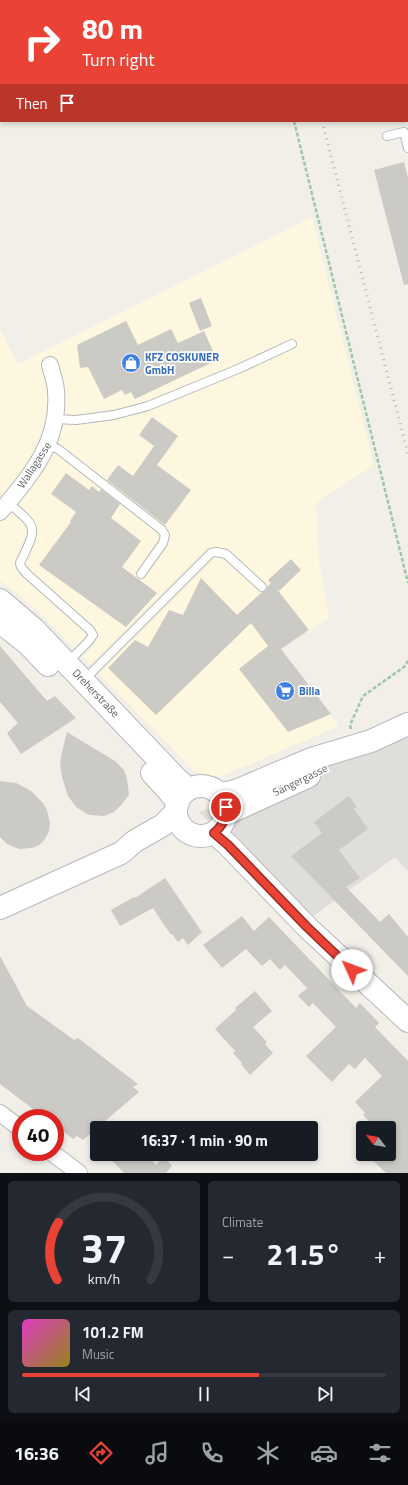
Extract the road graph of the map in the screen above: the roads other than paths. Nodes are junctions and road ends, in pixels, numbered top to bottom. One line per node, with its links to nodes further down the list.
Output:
1 (387, 136): 2 (lane)
2 (408, 148)
3 (292, 344): 5 (lane)
4 (50, 365): 5 (street, Wallagasse)
5 (55, 419): 6 (street, Wallagasse)
6 (48, 445): 7 (street, Wallagasse); 8 (lane)
7 (4, 508): 12 (lane)
8 (141, 574)
9 (262, 587): 13 (lane)
10 (0, 600): 12 (street, Dreherstraße)
11 (0, 622): 17 (street, Dreherstraße)
12 (67, 663): 13 (street, Dreherstraße)
13 (84, 680): 17 (street, Dreherstraße)
14 (408, 724): 15 (street, Sängergasse)
15 (364, 743): 16 (street, Sängergasse); 18 (street, Sängergasse)
16 (220, 794): 17 (street); 18 (street)
17 (181, 801): 19 (street); 21 (street)
18 (226, 814): 20 (street)
19 (189, 833): 20 (street); 21 (street)
20 (214, 833): 23 (street)
21 (121, 853): 22 (street)
22 (0, 908)
23 (408, 1021)
24 (0, 1113): 25 (street)
25 (12, 1122)
26 (63, 1161): 27 (street)
27 (79, 1173)

